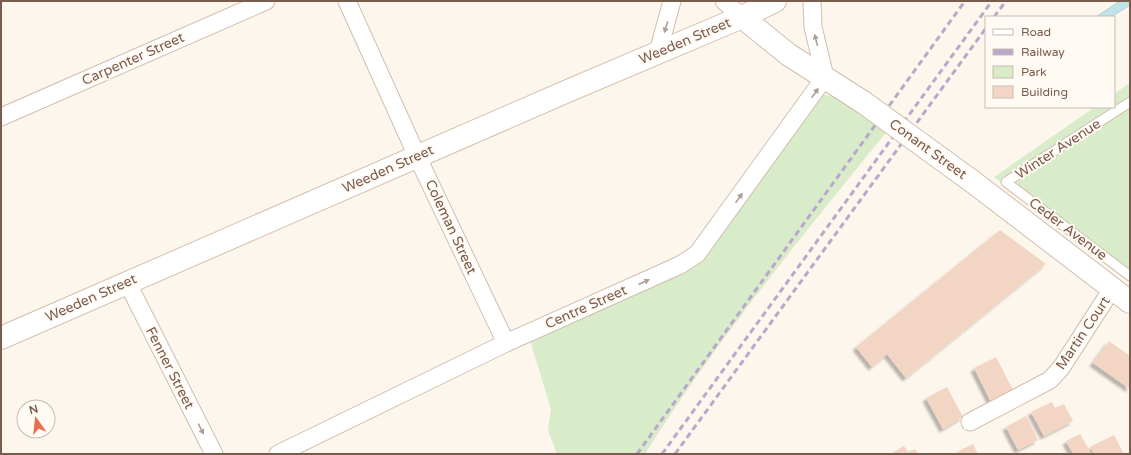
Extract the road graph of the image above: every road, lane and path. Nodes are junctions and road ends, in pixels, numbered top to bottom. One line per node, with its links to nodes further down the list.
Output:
1 (266, 1): 11 (street, Carpenter Street)
2 (347, 1): 12 (street, Coleman Street)
3 (672, 1): 8 (street, one-way to 8)
4 (724, 1): 7 (street, Conant Street)
5 (775, 1): 7 (main road, Weeden Street)
6 (812, 1): 9 (street, one-way to 6)
7 (742, 17): 8 (main road, Weeden Street); 9 (main road, Conant Street)
8 (658, 52): 12 (main road, Weeden Street)
9 (826, 77): 16 (main road, Conant Street, bridge); 19 (street, Centre Street, one-way to 9)
10 (1130, 102): 13 (lane, Winter Avenue)
11 (1, 117)
12 (417, 156): 15 (main road, Weeden Street); 19 (street, Coleman Street)
13 (1006, 182): 14 (lane, Ceder Avenue)
14 (1130, 276)
15 (127, 282): 18 (main road, Weeden Street); 21 (street, Fenner Street, one-way to 21)
16 (1112, 289): 17 (main road, Conant Street); 20 (street, Martin Court)
17 (1130, 302)
18 (1, 338)
19 (506, 343): 22 (street, Centre Street)
20 (970, 422)
21 (214, 454)
22 (278, 454)

